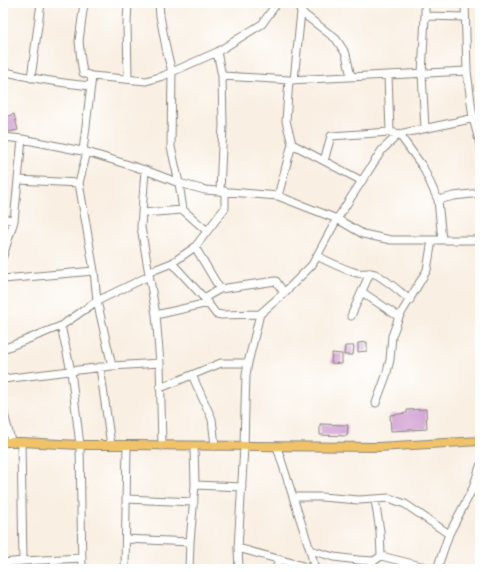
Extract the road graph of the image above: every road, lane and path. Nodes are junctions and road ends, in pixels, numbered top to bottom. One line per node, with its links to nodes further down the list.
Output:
1 (41, 3): 21 (street)
2 (84, 3): 18 (street)
3 (128, 3): 22 (street)
4 (159, 3): 14 (street)
5 (277, 3): 12 (street)
6 (297, 3): 9 (street)
7 (424, 3): 10 (street)
8 (465, 3): 11 (street)
9 (301, 12): 20 (street); 23 (street)
10 (425, 16): 11 (street); 16 (street)
11 (465, 17): 15 (street)
12 (217, 52): 14 (street); 19 (street)
13 (3, 71): 21 (street)
14 (172, 72): 22 (street); 39 (street)
15 (467, 72): 16 (street); 25 (street)
16 (422, 74): 17 (street); 26 (street)
17 (388, 75): 20 (street); 27 (street)
18 (92, 76): 22 (street); 24 (street)
19 (222, 76): 23 (street); 40 (street)
20 (351, 77): 23 (street)
21 (31, 78): 24 (street)
22 (128, 79)
23 (291, 80): 31 (street)
24 (91, 86): 33 (street)
25 (476, 117): 26 (street); 32 (street)
26 (425, 128): 28 (street)
27 (390, 132): 28 (street); 34 (street)
28 (399, 134): 37 (street); 43 (street)
29 (3, 137): 30 (street)
30 (22, 139): 33 (street); 36 (street)
31 (292, 144): 34 (street); 42 (street)
32 (480, 144)
33 (85, 152): 35 (street); 38 (street)
34 (324, 161): 37 (street)
35 (145, 170): 39 (street); 45 (street)
36 (18, 180): 38 (street); 48 (street)
37 (362, 181): 47 (street)
38 (78, 183): 57 (street)
39 (179, 183): 40 (street); 44 (street)
40 (223, 191): 42 (street); 49 (street)
41 (480, 193): 43 (street)
42 (278, 196): 47 (street)
43 (438, 200): 51 (street)
44 (183, 210): 45 (street); 49 (street)
45 (142, 213): 59 (street)
46 (3, 218): 48 (street)
47 (337, 219): 50 (street); 55 (street)
48 (14, 221): 54 (street)
49 (207, 231): 53 (street)
50 (432, 240): 51 (street); 64 (street)
51 (442, 240): 52 (street)
52 (480, 240)
53 (195, 247): 56 (street); 61 (street)
54 (3, 256)
55 (317, 256): 58 (street); 63 (street)
56 (172, 263): 59 (street); 66 (street)
57 (94, 271): 60 (street); 65 (street)
58 (370, 273): 62 (street); 64 (street)
59 (149, 274): 65 (street); 68 (street)
60 (3, 279)
61 (220, 289): 63 (street); 66 (street)
62 (362, 292): 69 (street); 70 (street)
63 (284, 293): 67 (street)
64 (410, 300): 70 (street)
65 (98, 301): 71 (street); 75 (street)
66 (206, 301): 67 (street); 68 (street)
67 (260, 314): 74 (street)
68 (156, 315): 73 (street)
69 (351, 316)
70 (400, 317): 82 (street)
71 (61, 326): 72 (street); 77 (street)
72 (3, 349)
73 (160, 363): 75 (street); 80 (street)
74 (248, 363): 78 (street); 92 (street)
75 (112, 366): 76 (street)
76 (100, 367): 77 (street); 87 (street)
77 (71, 371): 79 (street); 86 (street)
78 (192, 375): 80 (street); 91 (street)
79 (3, 378)
80 (160, 388): 89 (street)
81 (3, 403): 83 (street)
82 (376, 403)
83 (7, 441): 84 (main road)
84 (21, 442): 86 (main road); 110 (street)
85 (480, 442): 93 (main road)
86 (80, 445): 87 (main road); 108 (street)
87 (111, 445): 88 (main road)
88 (128, 446): 89 (main road); 99 (street)
89 (162, 446): 90 (main road)
90 (194, 446): 91 (main road); 95 (street)
91 (215, 446): 92 (main road)
92 (244, 446): 93 (main road); 96 (street)
93 (277, 447): 98 (street)
94 (480, 466): 97 (street)
95 (195, 485): 96 (street); 101 (street)
96 (242, 487): 105 (street)
97 (476, 489): 102 (street)
98 (293, 497): 100 (street); 106 (street)
99 (126, 499): 101 (street); 103 (street)
100 (375, 500): 102 (street); 107 (street)
101 (194, 502): 104 (street)
102 (449, 534): 119 (street)
103 (126, 539): 104 (street); 113 (street)
104 (190, 542): 114 (street)
105 (238, 548): 109 (street); 115 (street)
106 (310, 550): 107 (street); 117 (street)
107 (381, 556): 118 (street)
108 (82, 558): 110 (street); 112 (street)
109 (279, 559): 116 (street); 117 (street)
110 (23, 561): 111 (street)
111 (5, 565)
112 (82, 569)
113 (125, 569)
114 (189, 569)
115 (239, 569)
116 (276, 569)
117 (314, 569)
118 (433, 569)
119 (437, 569)

